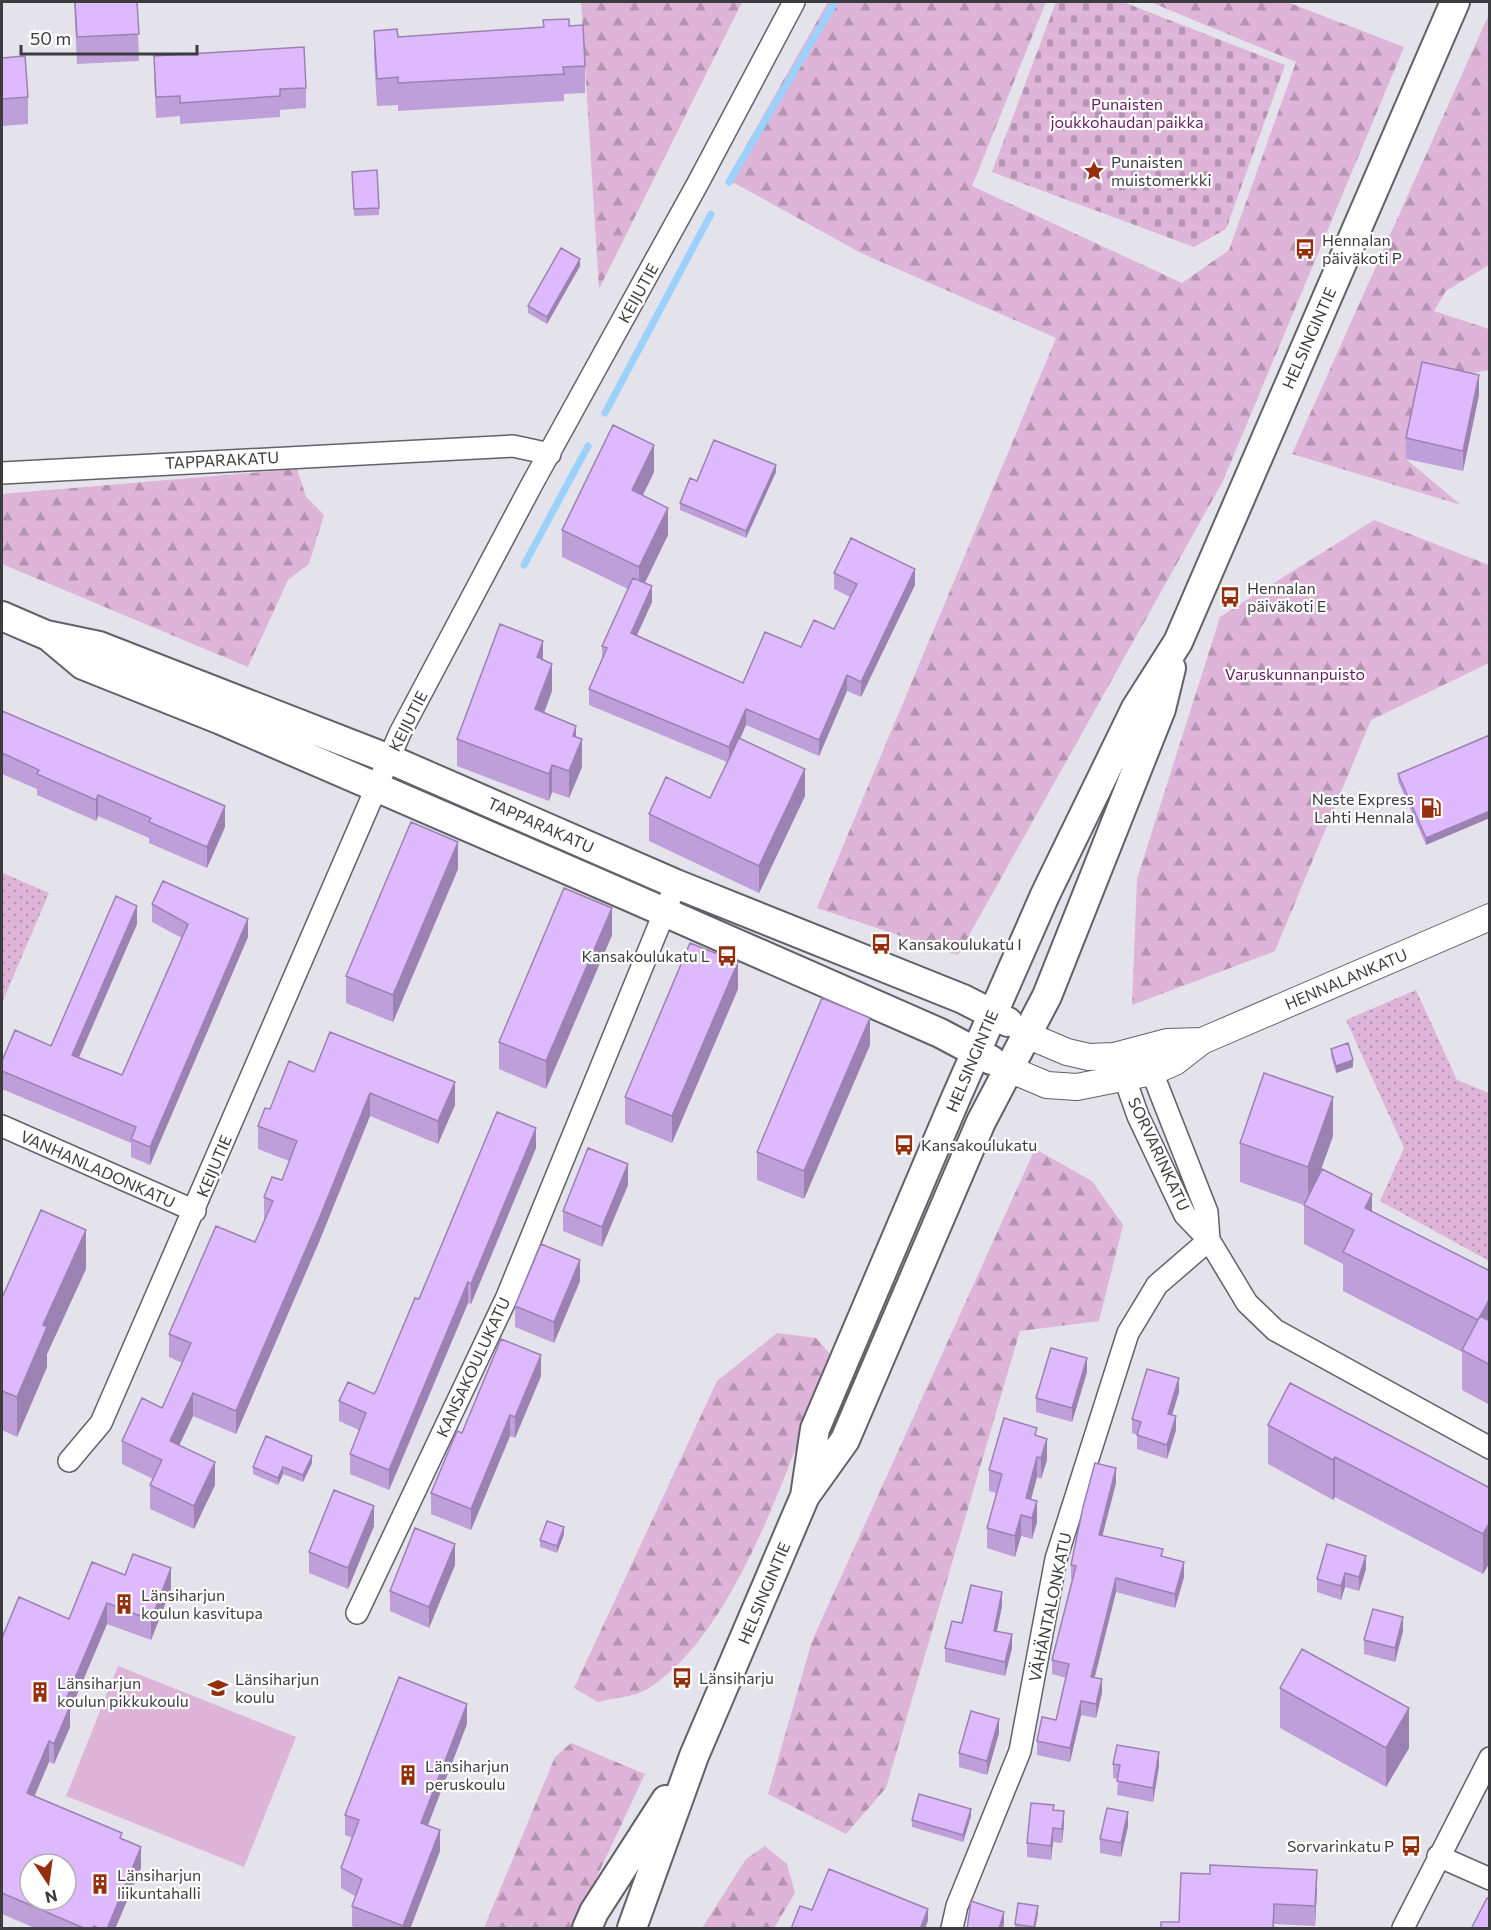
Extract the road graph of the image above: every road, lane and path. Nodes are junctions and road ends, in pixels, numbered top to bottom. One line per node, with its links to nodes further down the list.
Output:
1 (794, 2): 3 (street, KEIJUTIE)
2 (1455, 2): 7 (main road, HELSINGINTIE)
3 (550, 454): 4 (street, TAPPARAKATU); 8 (street, KEIJUTIE)
4 (2, 473)
5 (2, 616): 6 (main road, TAPPARAKATU)
6 (46, 634): 8 (main road, TAPPARAKATU); 9 (main road, TAPPARAKATU)
7 (1178, 642): 13 (main road, HELSINGINTIE); 14 (main road, HELSINGINTIE)
8 (389, 759): 9 (street, KEIJUTIE); 10 (main road, TAPPARAKATU)
9 (377, 788): 11 (main road, TAPPARAKATU); 22 (street, KEIJUTIE)
10 (676, 884): 11 (street, KANSAKOULUKATU); 13 (main road, TAPPARAKATU)
11 (665, 912): 16 (main road, TAPPARAKATU); 27 (street, KANSAKOULUKATU)
12 (1490, 917): 15 (street, HENNALANKATU)
13 (993, 1013): 14 (main road, TAPPARAKATU); 16 (main road, HELSINGINTIE)
14 (1027, 1035): 17 (street, HENNALANKATU); 18 (main road, HELSINGINTIE)
15 (1202, 1041): 17 (street, HENNALANKATU); 19 (street, HENNALANKATU)
16 (976, 1051): 18 (main road, HENNALANKATU); 26 (main road, HELSINGINTIE)
17 (1131, 1053): 19 (street, SORVARINKATU); 20 (street, SORVARINKATU)
18 (1009, 1069): 20 (street, HENNALANKATU); 26 (main road, HELSINGINTIE)
19 (1152, 1072): 20 (street, HENNALANKATU); 23 (street, SORVARINKATU)
20 (1125, 1079): 23 (street, SORVARINKATU)
21 (2, 1126): 22 (street, VANHANLADONKATU)
22 (195, 1211): 25 (street, KEIJUTIE)
23 (1209, 1240): 24 (street, SORVARINKATU); 34 (street, VÄHÄNTALONKATU)
24 (1490, 1448)
25 (69, 1461)
26 (805, 1496): 28 (main road, HELSINGINTIE)
27 (357, 1613)
28 (694, 1756): 32 (main road, HELSINGINTIE); 33 (main road, HELSINGINTIE)
29 (1490, 1758): 30 (street)
30 (1438, 1856): 31 (street); 35 (street)
31 (1490, 1879)
32 (587, 1929)
33 (632, 1929)
34 (952, 1929)
35 (1403, 1929)

